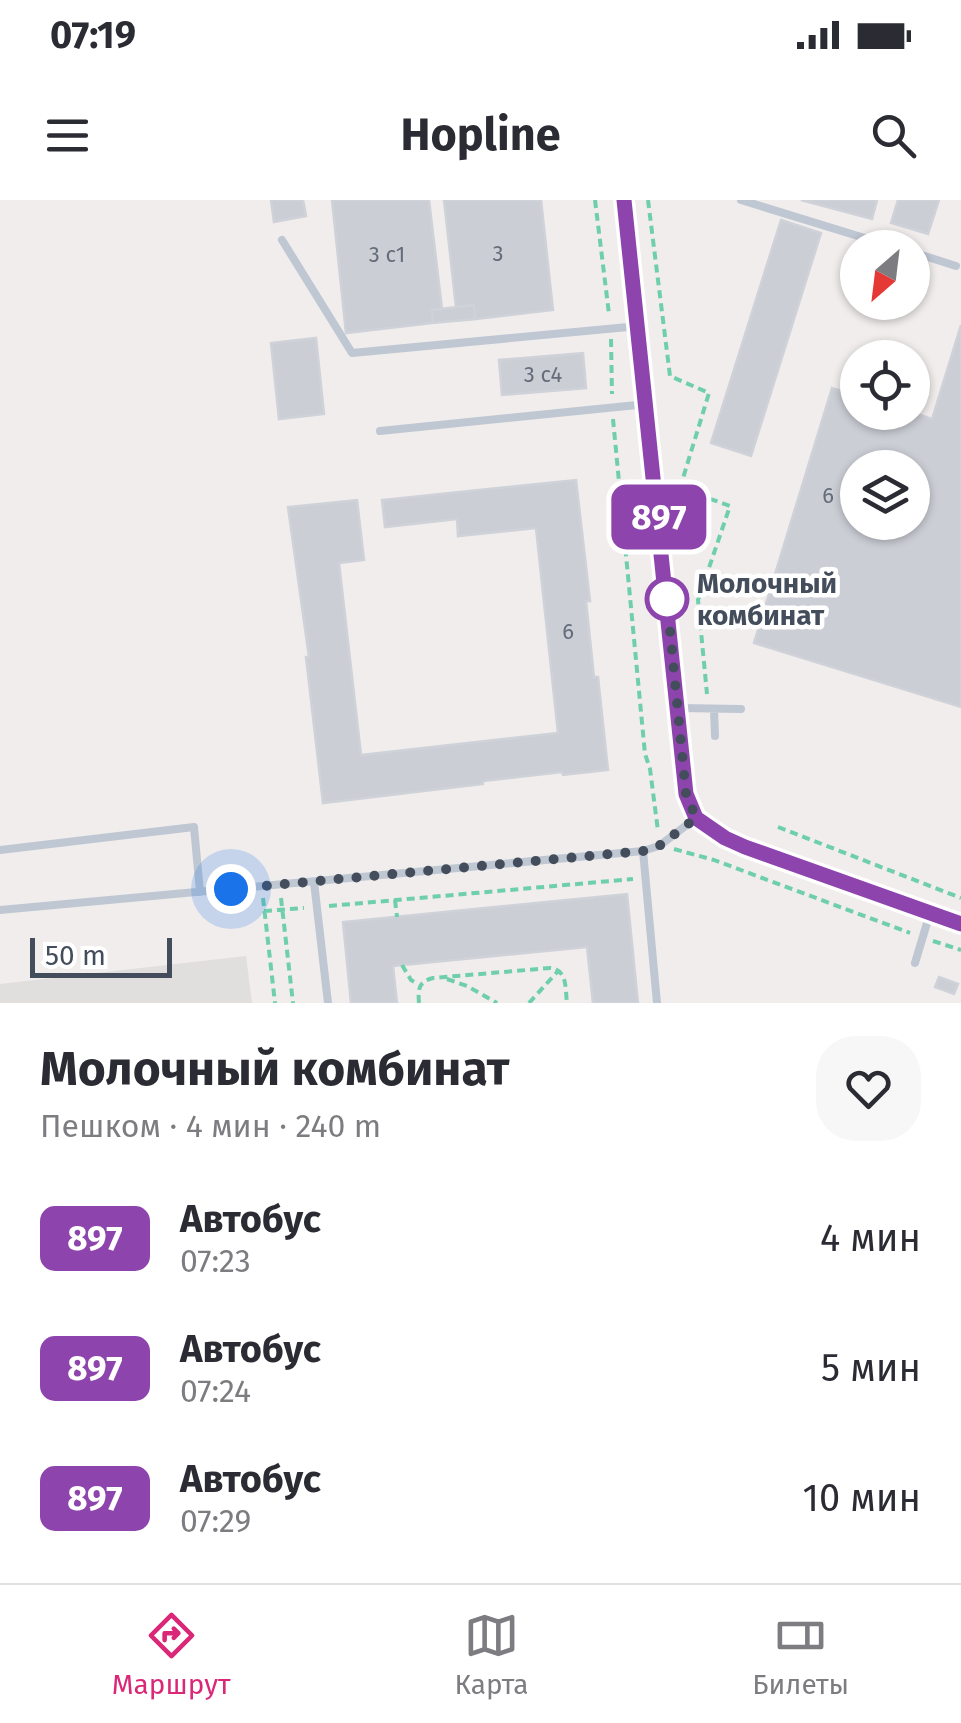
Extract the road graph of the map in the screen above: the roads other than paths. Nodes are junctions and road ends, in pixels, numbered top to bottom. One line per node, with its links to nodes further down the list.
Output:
1 (624, 200): 7 (street)
2 (741, 200): 3 (lane)
3 (840, 230)
4 (282, 240): 7 (lane)
5 (930, 258): 6 (lane)
6 (956, 266)
7 (638, 326): 8 (street)
8 (647, 404): 9 (lane); 10 (street)
9 (380, 430)
10 (678, 708): 11 (lane); 14 (street)
11 (711, 709): 12 (lane); 13 (lane)
12 (741, 709)
13 (716, 736)
14 (696, 818): 16 (lane); 20 (street)
15 (0, 850): 18 (lane)
16 (643, 851): 17 (lane); 24 (lane)
17 (314, 882): 18 (lane); 23 (lane)
18 (200, 892): 19 (lane)
19 (0, 910)
20 (930, 913): 21 (street); 22 (lane)
21 (961, 924)
22 (915, 963)
23 (328, 1003)
24 (658, 1003)

